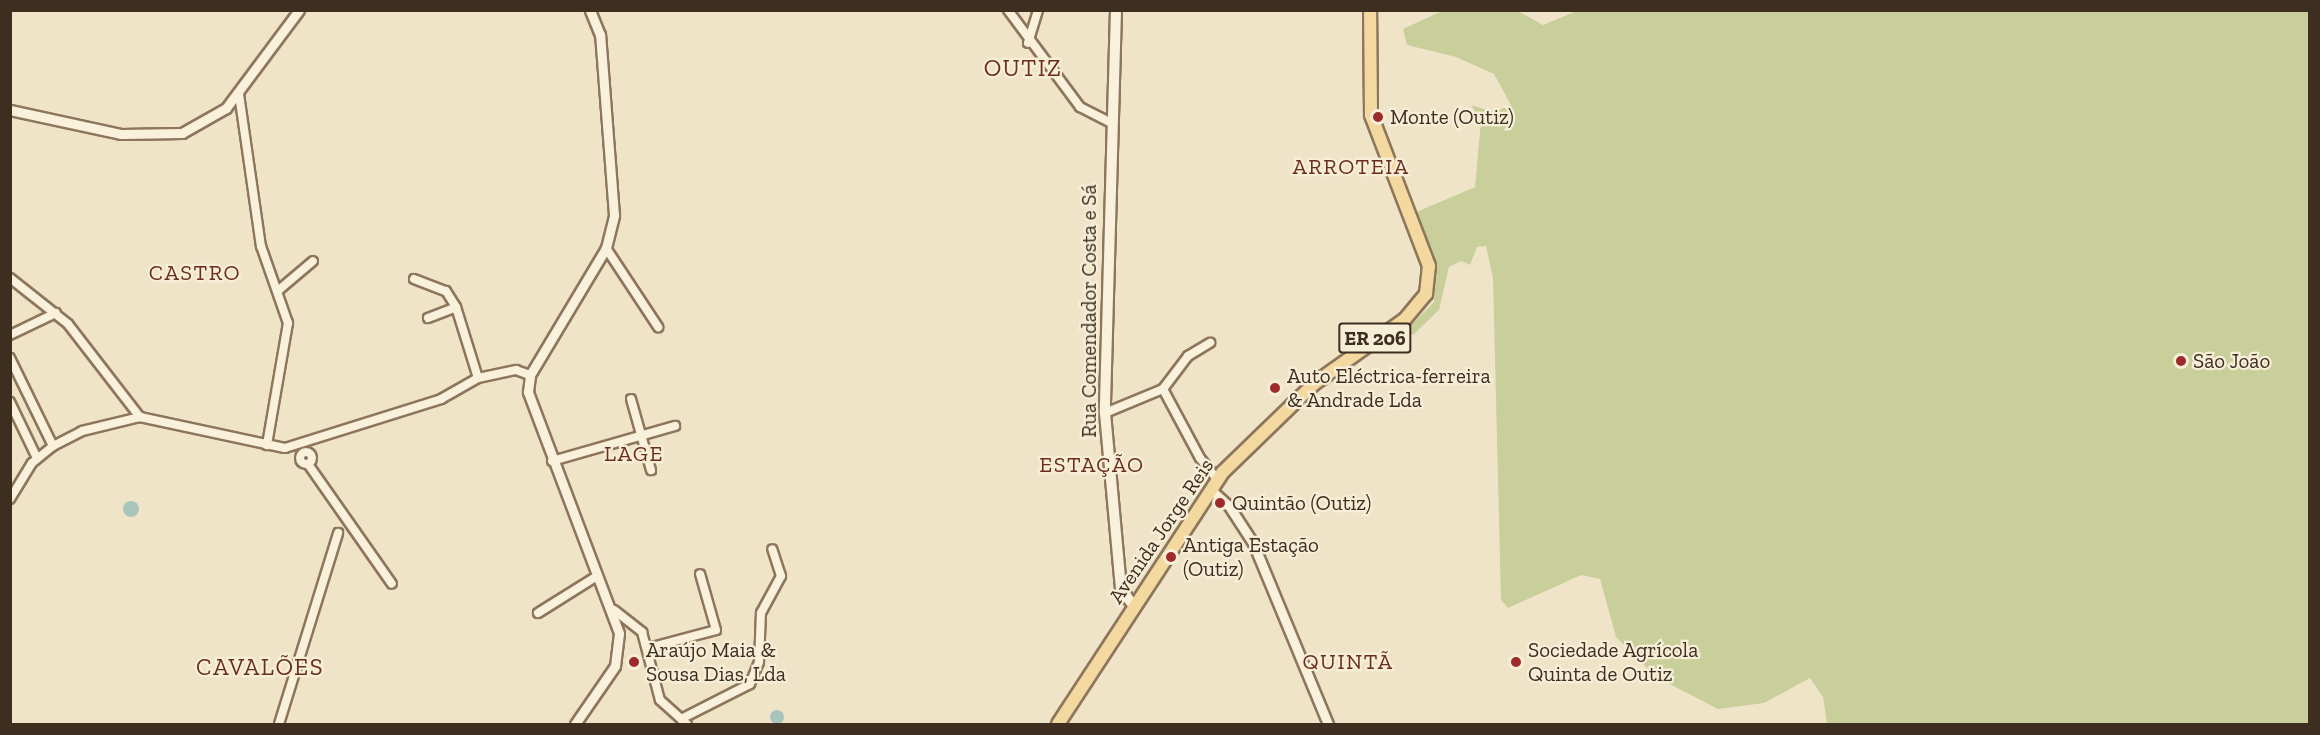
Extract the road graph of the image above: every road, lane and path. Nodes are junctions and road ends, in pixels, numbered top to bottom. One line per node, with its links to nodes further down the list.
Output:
1 (299, 10): 8 (street)
2 (590, 10): 11 (street)
3 (1008, 10): 7 (street)
4 (1038, 10): 7 (street)
5 (1116, 10): 10 (main road, Rua Comendador Costa e Sá)
6 (1370, 10): 38 (main road, Avenida Jorge Reis / ER 206)
7 (1028, 43): 10 (street)
8 (239, 94): 9 (street); 15 (street)
9 (10, 110)
10 (1111, 123): 28 (main road, Rua Comendador Costa e Sá)
11 (606, 248): 19 (street); 23 (street)
12 (313, 261): 15 (street)
13 (10, 278): 17 (street)
14 (414, 279): 16 (street)
15 (280, 289): 32 (street)
16 (456, 307): 18 (street); 24 (street)
17 (56, 313): 20 (street); 29 (street)
18 (428, 318)
19 (658, 327)
20 (10, 335)
21 (1210, 343): 25 (street)
22 (10, 358): 33 (street)
23 (530, 375): 24 (street); 36 (street)
24 (478, 378): 34 (street)
25 (1163, 389): 28 (street); 38 (street)
26 (631, 399): 31 (street)
27 (10, 402): 35 (street)
28 (1105, 413): 45 (main road, Rua Comendador Costa e Sá)
29 (140, 417): 32 (street); 33 (street)
30 (675, 426): 31 (street)
31 (644, 434): 36 (street); 37 (street)
32 (267, 445): 34 (street)
33 (53, 446): 35 (street)
34 (304, 449): 44 (street)
35 (37, 459): 39 (street)
36 (552, 461): 43 (street)
37 (651, 470)
38 (1213, 484): 45 (main road, Avenida Jorge Reis / ER 206); 53 (street)
39 (10, 499)
40 (338, 533): 50 (street)
41 (772, 549): 49 (street)
42 (700, 574): 48 (street)
43 (597, 576): 46 (street); 47 (street)
44 (392, 584)
45 (1134, 606): 52 (main road, Avenida Jorge Reis / ER 206)
46 (614, 610): 48 (street); 51 (street)
47 (538, 613)
48 (648, 648): 49 (street)
49 (684, 722)
50 (279, 724)
51 (575, 724)
52 (1058, 724)
53 (1328, 724)

